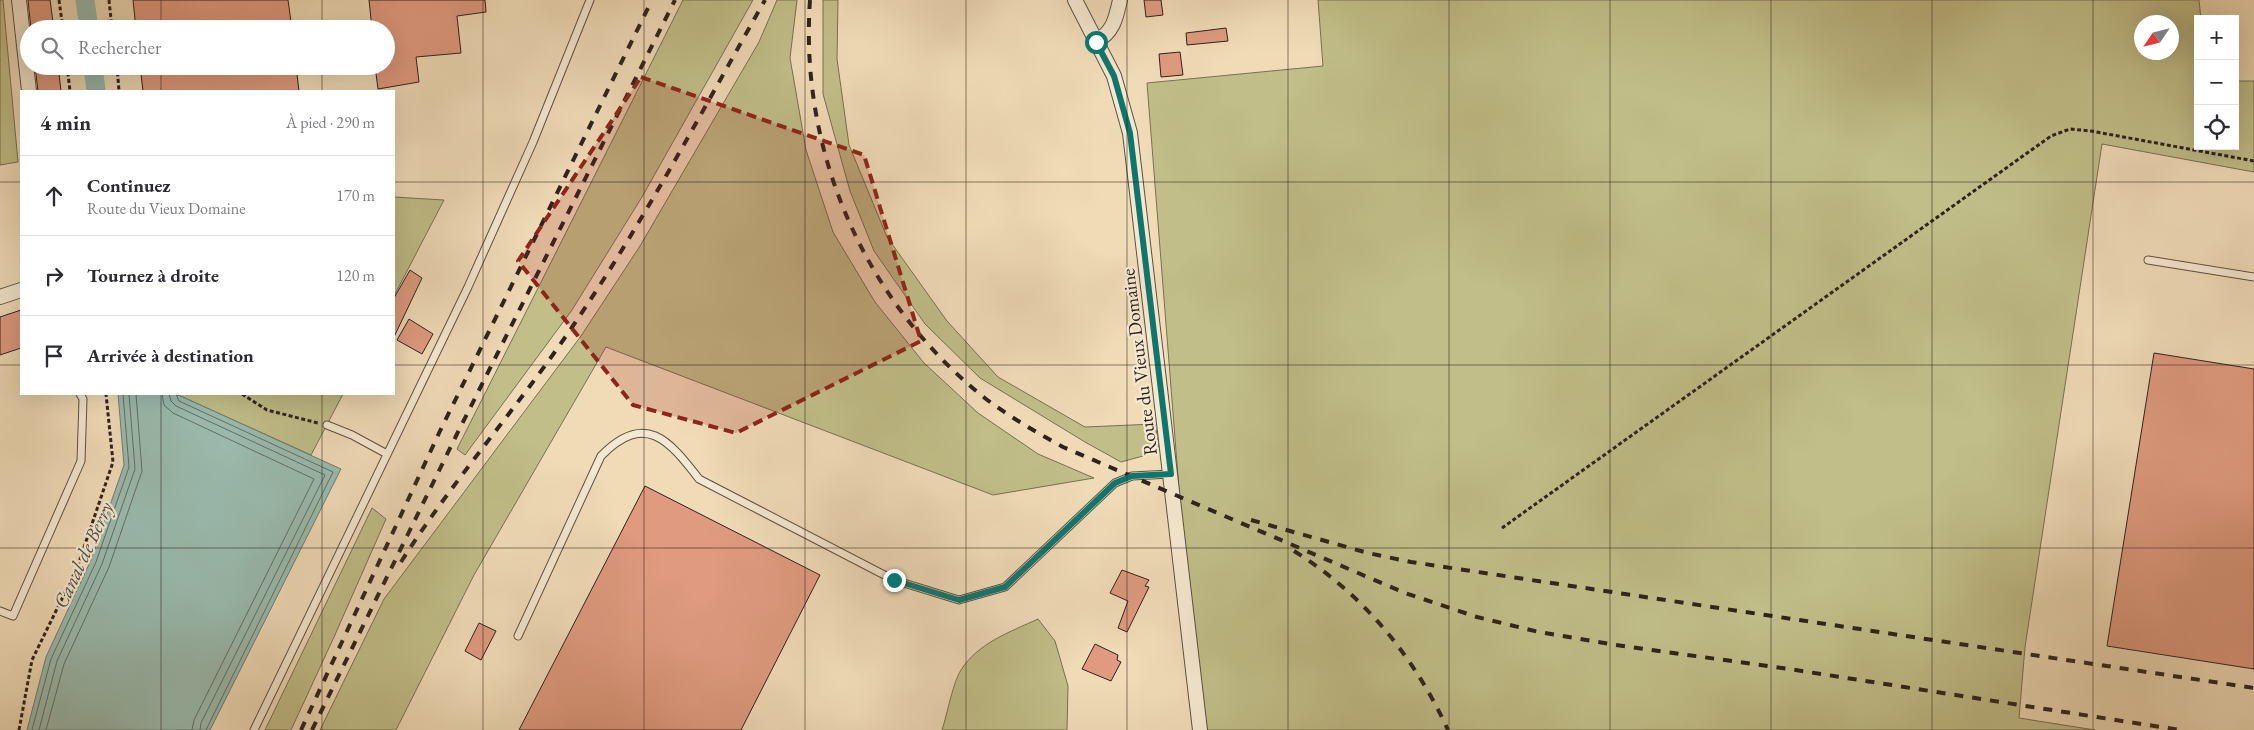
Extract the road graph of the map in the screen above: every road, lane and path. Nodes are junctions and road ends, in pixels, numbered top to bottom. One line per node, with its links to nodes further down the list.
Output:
1 (19, 0): 7 (street)
2 (59, 0): 8 (path)
3 (109, 0): 9 (path)
4 (590, 0): 26 (lane)
5 (1075, 0): 10 (street, Route du Vieux Domaine)
6 (1120, 0): 10 (street)
7 (21, 20)
8 (62, 20)
9 (111, 20)
10 (1096, 42): 27 (street, Route du Vieux Domaine)
11 (28, 75): 14 (street)
12 (68, 75): 15 (path)
13 (117, 75): 16 (path)
14 (30, 90)
15 (70, 90)
16 (120, 90)
17 (2254, 161): 28 (path)
18 (2148, 260): 19 (lane)
19 (2254, 277)
20 (20, 290): 21 (street)
21 (0, 297)
22 (81, 395): 29 (lane)
23 (106, 395): 31 (path)
24 (244, 395): 25 (path)
25 (327, 425): 26 (lane)
26 (387, 454): 32 (lane)
27 (1171, 474): 30 (lane); 33 (street, Route du Vieux Domaine)
28 (1502, 528)
29 (0, 611)
30 (518, 636)
31 (19, 730)
32 (254, 730)
33 (1200, 730)

